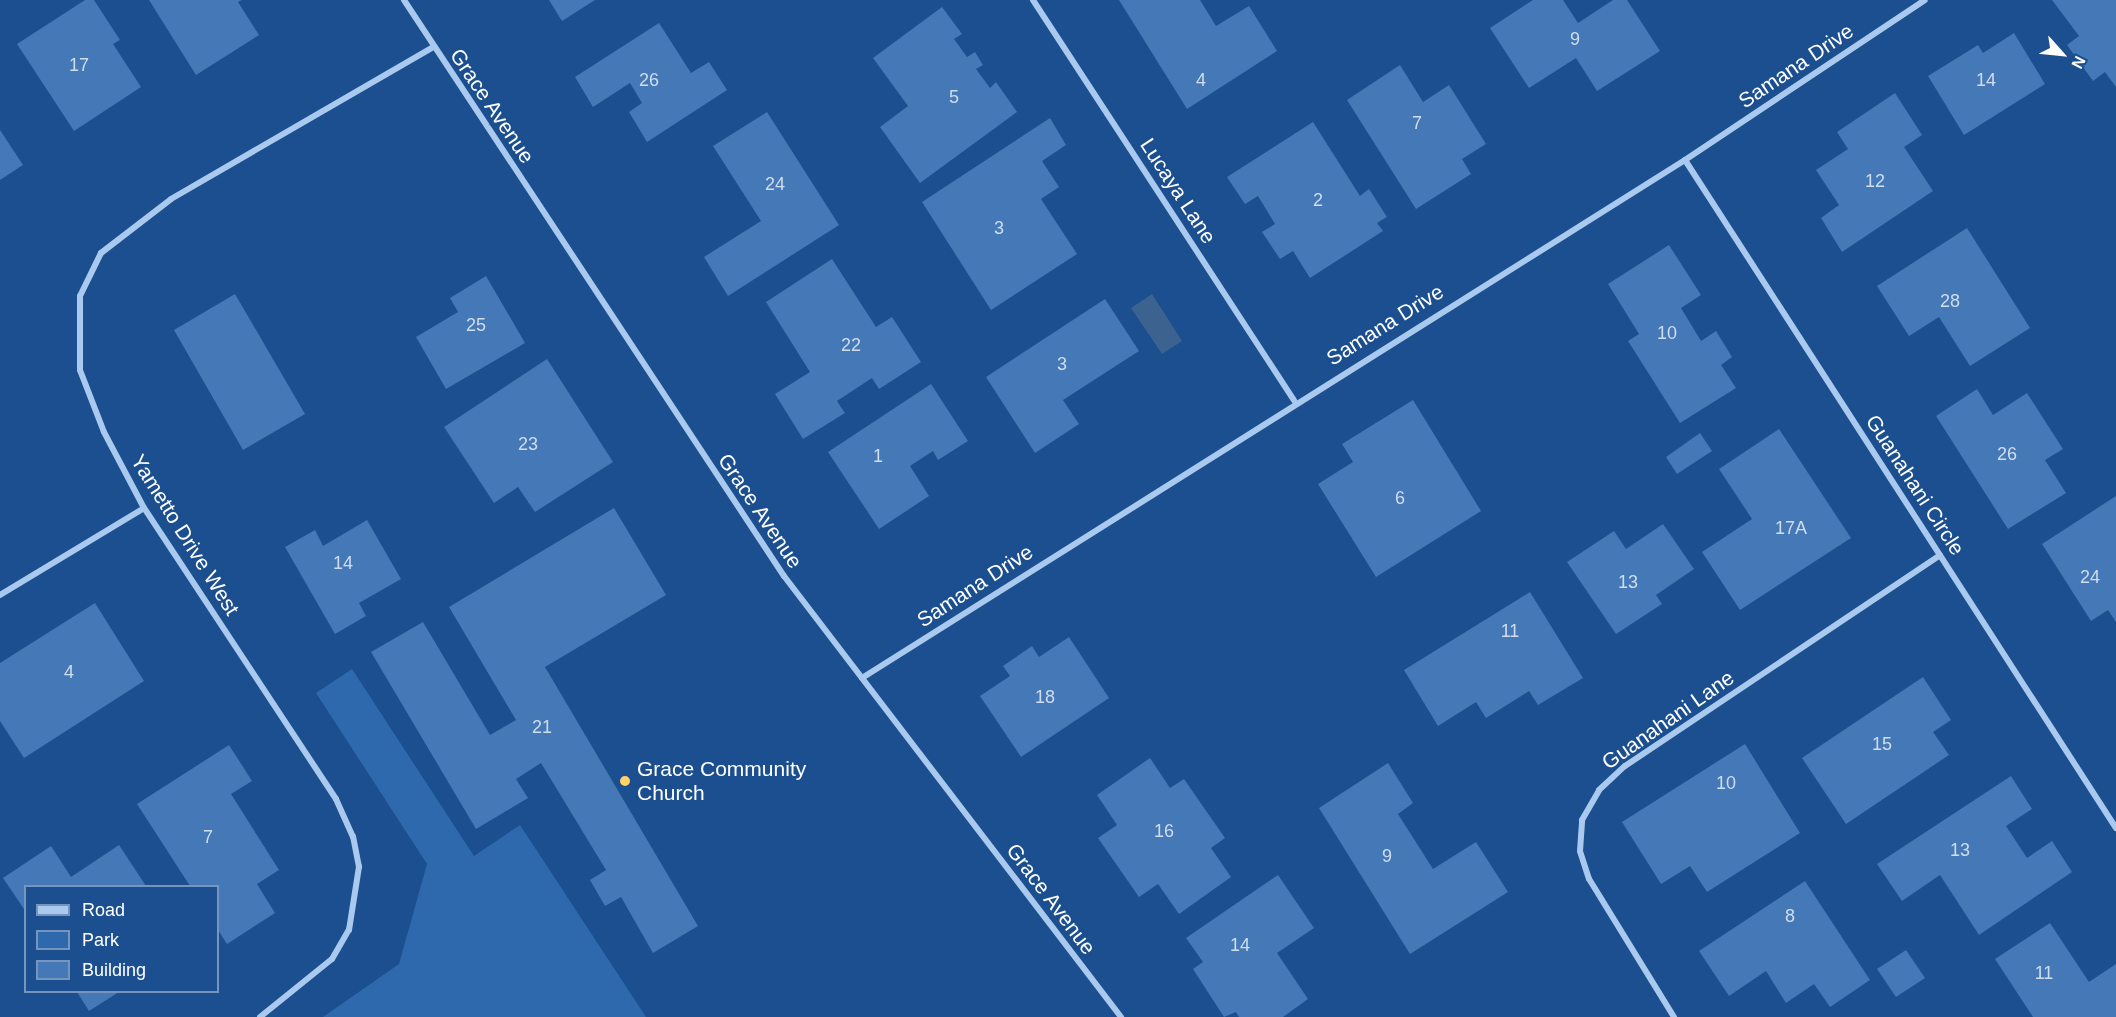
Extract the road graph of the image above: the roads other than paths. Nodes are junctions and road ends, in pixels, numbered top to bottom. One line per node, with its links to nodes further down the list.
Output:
1 (404, 0): 4 (street, Grace Avenue)
2 (1033, 0): 6 (street, Lucaya Lane)
3 (1925, 0): 5 (street, Samana Drive)
4 (433, 47): 7 (street, Yametto Drive West); 10 (street, Grace Avenue)
5 (1685, 160): 6 (street, Samana Drive); 8 (street, Guanahani Circle)
6 (1294, 401): 10 (street, Samana Drive)
7 (144, 508): 9 (street); 12 (street, Yametto Drive West)
8 (1940, 555): 11 (street, Guanahani Circle); 14 (street, Guanahani Lane)
9 (0, 595)
10 (862, 678): 13 (street, Grace Avenue)
11 (2116, 828)
12 (260, 1017)
13 (1121, 1017)
14 (1674, 1017)

